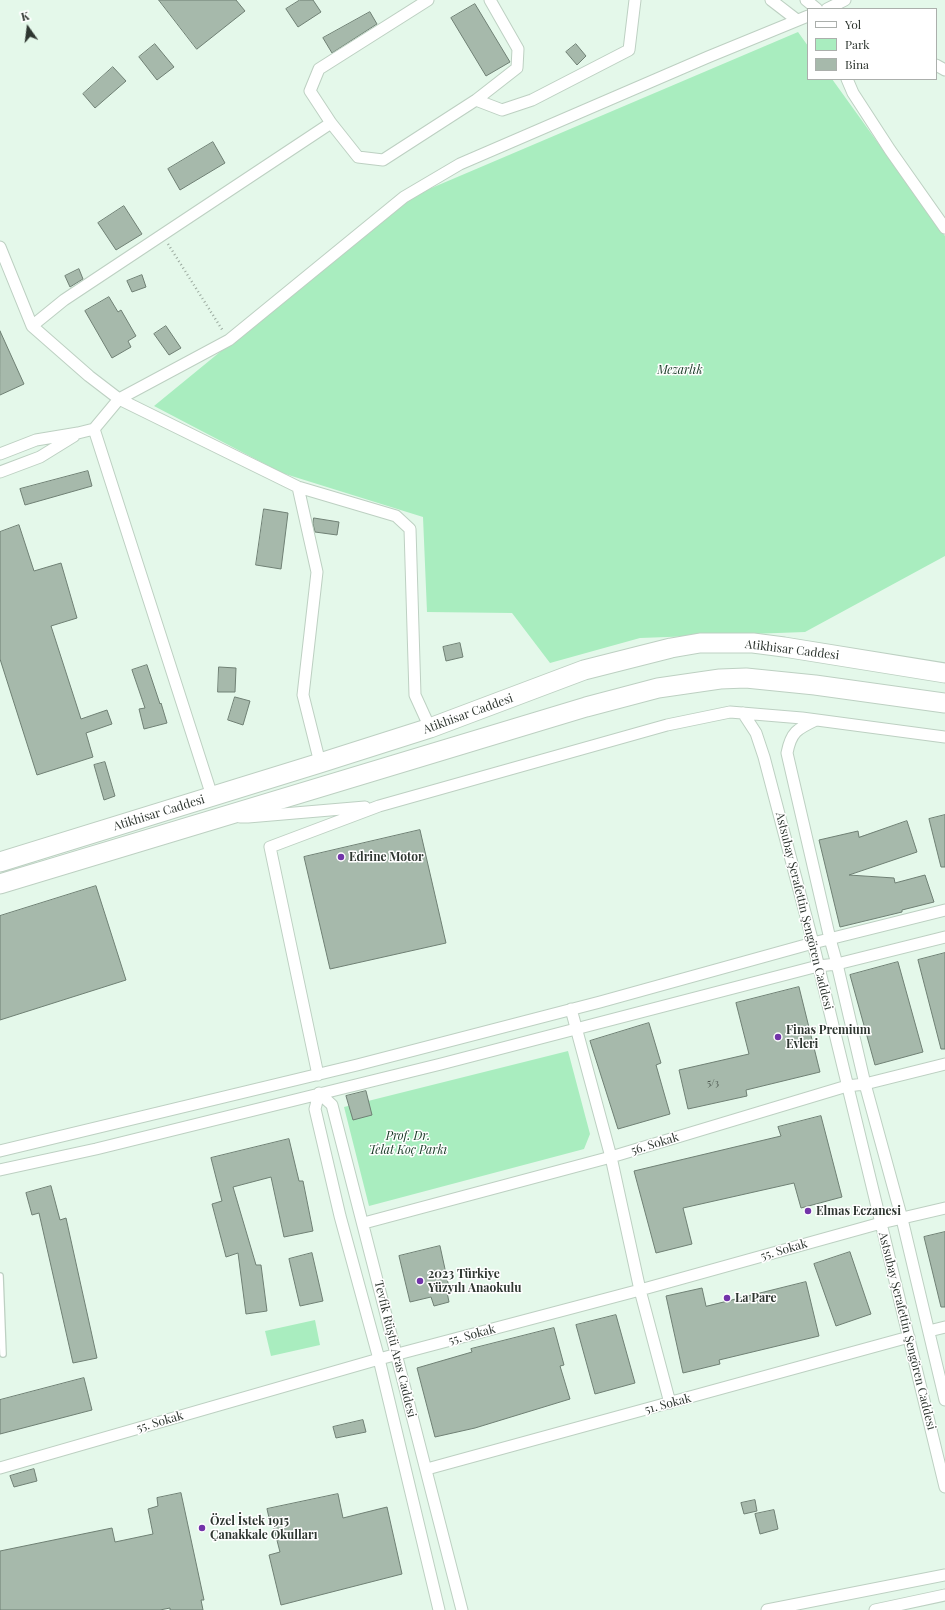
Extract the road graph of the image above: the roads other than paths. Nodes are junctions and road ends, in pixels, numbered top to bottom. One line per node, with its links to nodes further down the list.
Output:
1 (428, 0): 13 (street)
2 (490, 0): 12 (street)
3 (635, 0): 12 (street)
4 (771, 0): 10 (street)
5 (806, 0): 7 (street)
6 (845, 0): 8 (street)
7 (816, 8)
8 (829, 8)
9 (807, 16): 10 (street)
10 (797, 20): 17 (street)
11 (847, 80): 14 (street)
12 (476, 100): 13 (street)
13 (331, 123): 16 (street)
14 (945, 228)
15 (0, 247): 16 (street)
16 (32, 326): 17 (street)
17 (119, 399): 18 (street); 22 (street)
18 (94, 429): 19 (street); 30 (street)
19 (78, 433): 20 (street); 21 (street)
20 (0, 454)
21 (0, 472)
22 (298, 487): 27 (street); 29 (street)
23 (945, 673): 27 (highway, Atikhisar Caddesi)
24 (945, 703): 32 (highway, Atikhisar Caddesi)
25 (743, 713): 26 (street); 31 (street); 38 (street, Astsubay Şerafettin Şengören Caddesi)
26 (817, 720): 28 (street); 37 (street, Astsubay Şerafettin Şengören Caddesi)
27 (430, 728): 29 (highway, Atikhisar Caddesi)
28 (945, 737)
29 (320, 763): 30 (highway, Atikhisar Caddesi)
30 (212, 796): 33 (highway, Atikhisar Caddesi)
31 (379, 806): 32 (street); 44 (street)
32 (224, 815): 34 (highway, Atikhisar Caddesi)
33 (0, 862)
34 (0, 884)
35 (945, 910): 37 (street)
36 (945, 937): 39 (street)
37 (830, 939): 38 (street); 39 (street, Astsubay Şerafettin Şengören Caddesi)
38 (813, 943): 40 (street, Astsubay Şerafettin Şengören Caddesi); 41 (street)
39 (837, 964): 40 (street); 45 (street, Astsubay Şerafettin Şengören Caddesi)
40 (818, 966): 42 (street); 46 (street, Astsubay Şerafettin Şengören Caddesi)
41 (571, 1009): 42 (street); 44 (street)
42 (577, 1029): 47 (street); 49 (street)
43 (945, 1064): 45 (street, 56. Sokak)
44 (318, 1075): 48 (street)
45 (865, 1084): 46 (street, 56. Sokak); 52 (street, Astsubay Şerafettin Şengören Caddesi)
46 (847, 1086): 49 (street, 56. Sokak); 54 (street, Astsubay Şerafettin Şengören Caddesi)
47 (319, 1093): 50 (street); 53 (street, Tevfik Rüştü Aras Caddesi); 62 (street, Tevfik Rüştü Aras Caddesi)
48 (0, 1150)
49 (611, 1157): 53 (street, 56. Sokak); 56 (street)
50 (0, 1170)
51 (945, 1208): 52 (street, 55. Sokak)
52 (902, 1219): 54 (street, 55. Sokak); 58 (street, Astsubay Şerafettin Şengören Caddesi)
53 (364, 1223): 61 (street, Tevfik Rüştü Aras Caddesi)
54 (881, 1223): 56 (street, 55. Sokak); 59 (street, Astsubay Şerafettin Şengören Caddesi)
55 (0, 1276): 60 (lane)
56 (640, 1290): 61 (street, 55. Sokak); 64 (street)
57 (945, 1327): 58 (street)
58 (929, 1331): 63 (street, Astsubay Şerafettin Şengören Caddesi)
59 (909, 1337): 64 (street, 51. Sokak); 67 (street, Astsubay Şerafettin Şengören Caddesi)
60 (3, 1354)
61 (396, 1355): 62 (street, 55. Sokak); 66 (street, Tevfik Rüştü Aras Caddesi)
62 (379, 1359): 65 (street, 55. Sokak); 70 (street, Tevfik Rüştü Aras Caddesi)
63 (945, 1400)
64 (670, 1403): 66 (street, 51. Sokak)
65 (0, 1468)
66 (427, 1469): 71 (street, Tevfik Rüştü Aras Caddesi)
67 (945, 1486)
68 (945, 1575): 72 (street)
69 (945, 1595): 73 (street)
70 (439, 1610)
71 (462, 1610)
72 (767, 1610)
73 (875, 1610)

